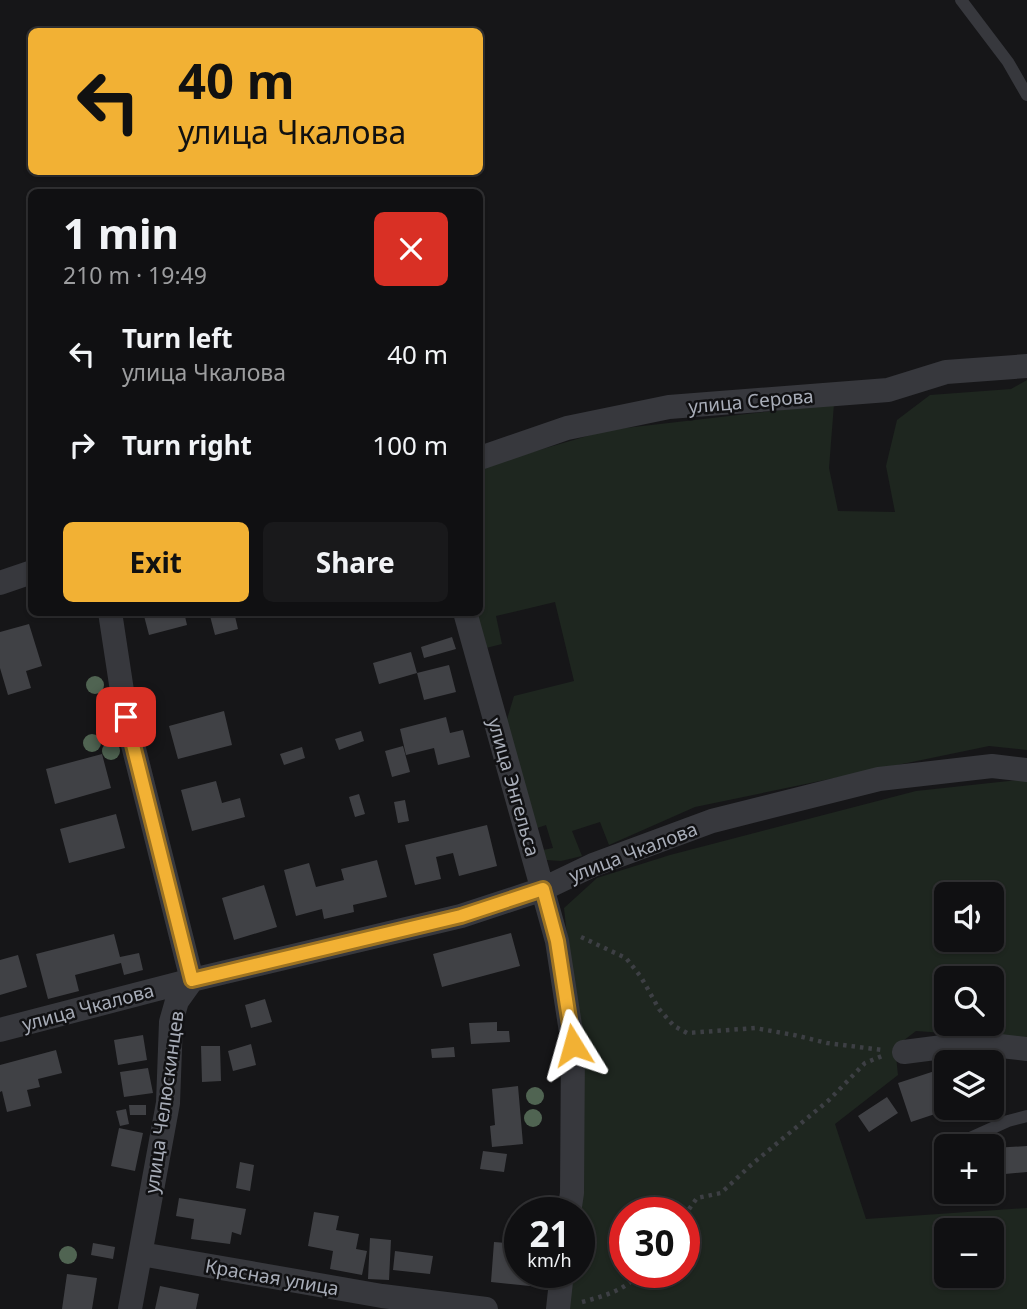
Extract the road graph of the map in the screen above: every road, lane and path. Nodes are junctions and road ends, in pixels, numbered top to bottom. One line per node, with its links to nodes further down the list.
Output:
1 (961, 0): 2 (lane)
2 (1027, 95)
3 (1027, 366): 4 (street, улица Серова)
4 (483, 457)
5 (28, 573): 6 (street)
6 (0, 583)
7 (111, 616): 12 (street)
8 (466, 616): 10 (street, улица Энгельса)
9 (1027, 770): 10 (street, улица Чкалова)
10 (543, 889): 11 (street, улица Энгельса); 12 (street, улица Чкалова)
11 (554, 928): 15 (path); 18 (street, улица Энгельса)
12 (192, 980): 13 (street, улица Чкалова); 20 (street, улица Челюскинцев)
13 (0, 1030)
14 (1027, 1049): 15 (street)
15 (904, 1052): 19 (path)
16 (1027, 1116): 17 (lane)
17 (979, 1134)
18 (571, 1197)
19 (700, 1197)
20 (141, 1254): 23 (street, улица Челюскинцев); 24 (street, Красная улица)
21 (560, 1288): 25 (street)
22 (623, 1288): 25 (path)
23 (130, 1309)
24 (486, 1309)
25 (558, 1309)

